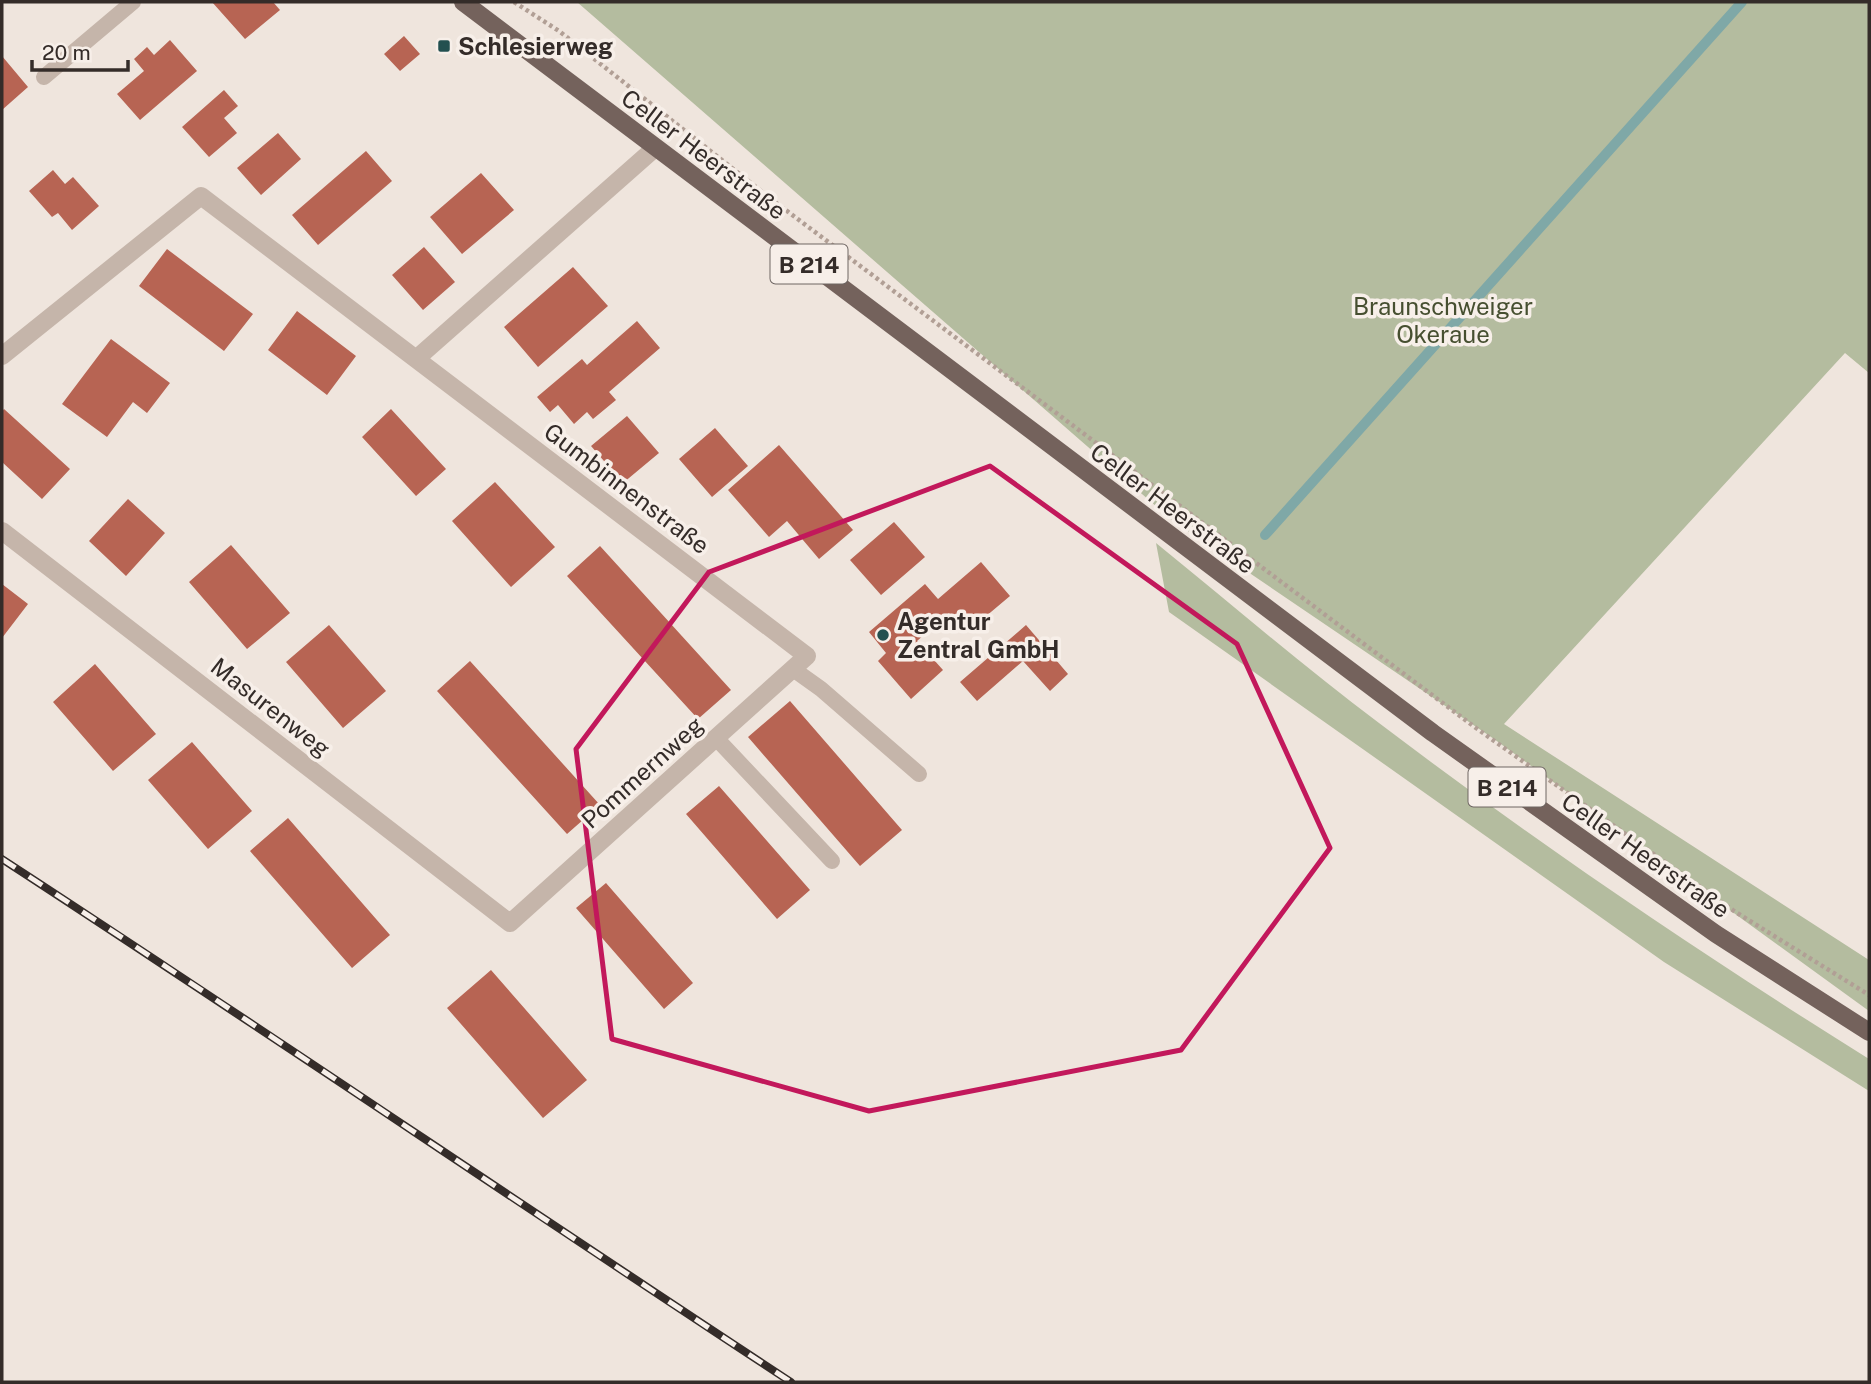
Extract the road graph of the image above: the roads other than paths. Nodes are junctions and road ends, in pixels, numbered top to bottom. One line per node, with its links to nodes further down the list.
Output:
1 (132, 2): 3 (lane)
2 (463, 2): 4 (main road, Celler Heerstraße / B 214)
3 (44, 77)
4 (655, 148): 6 (street); 14 (main road, Celler Heerstraße / B 214)
5 (2, 356): 6 (street)
6 (416, 359): 8 (street, Gumbinnenstraße)
7 (2, 531): 13 (street, Masurenweg)
8 (807, 656): 9 (street, Pommernweg)
9 (793, 669): 10 (street, Pommernweg); 11 (lane)
10 (716, 738): 12 (lane); 13 (street, Pommernweg)
11 (919, 774)
12 (832, 861)
13 (510, 923)
14 (1869, 1032)

